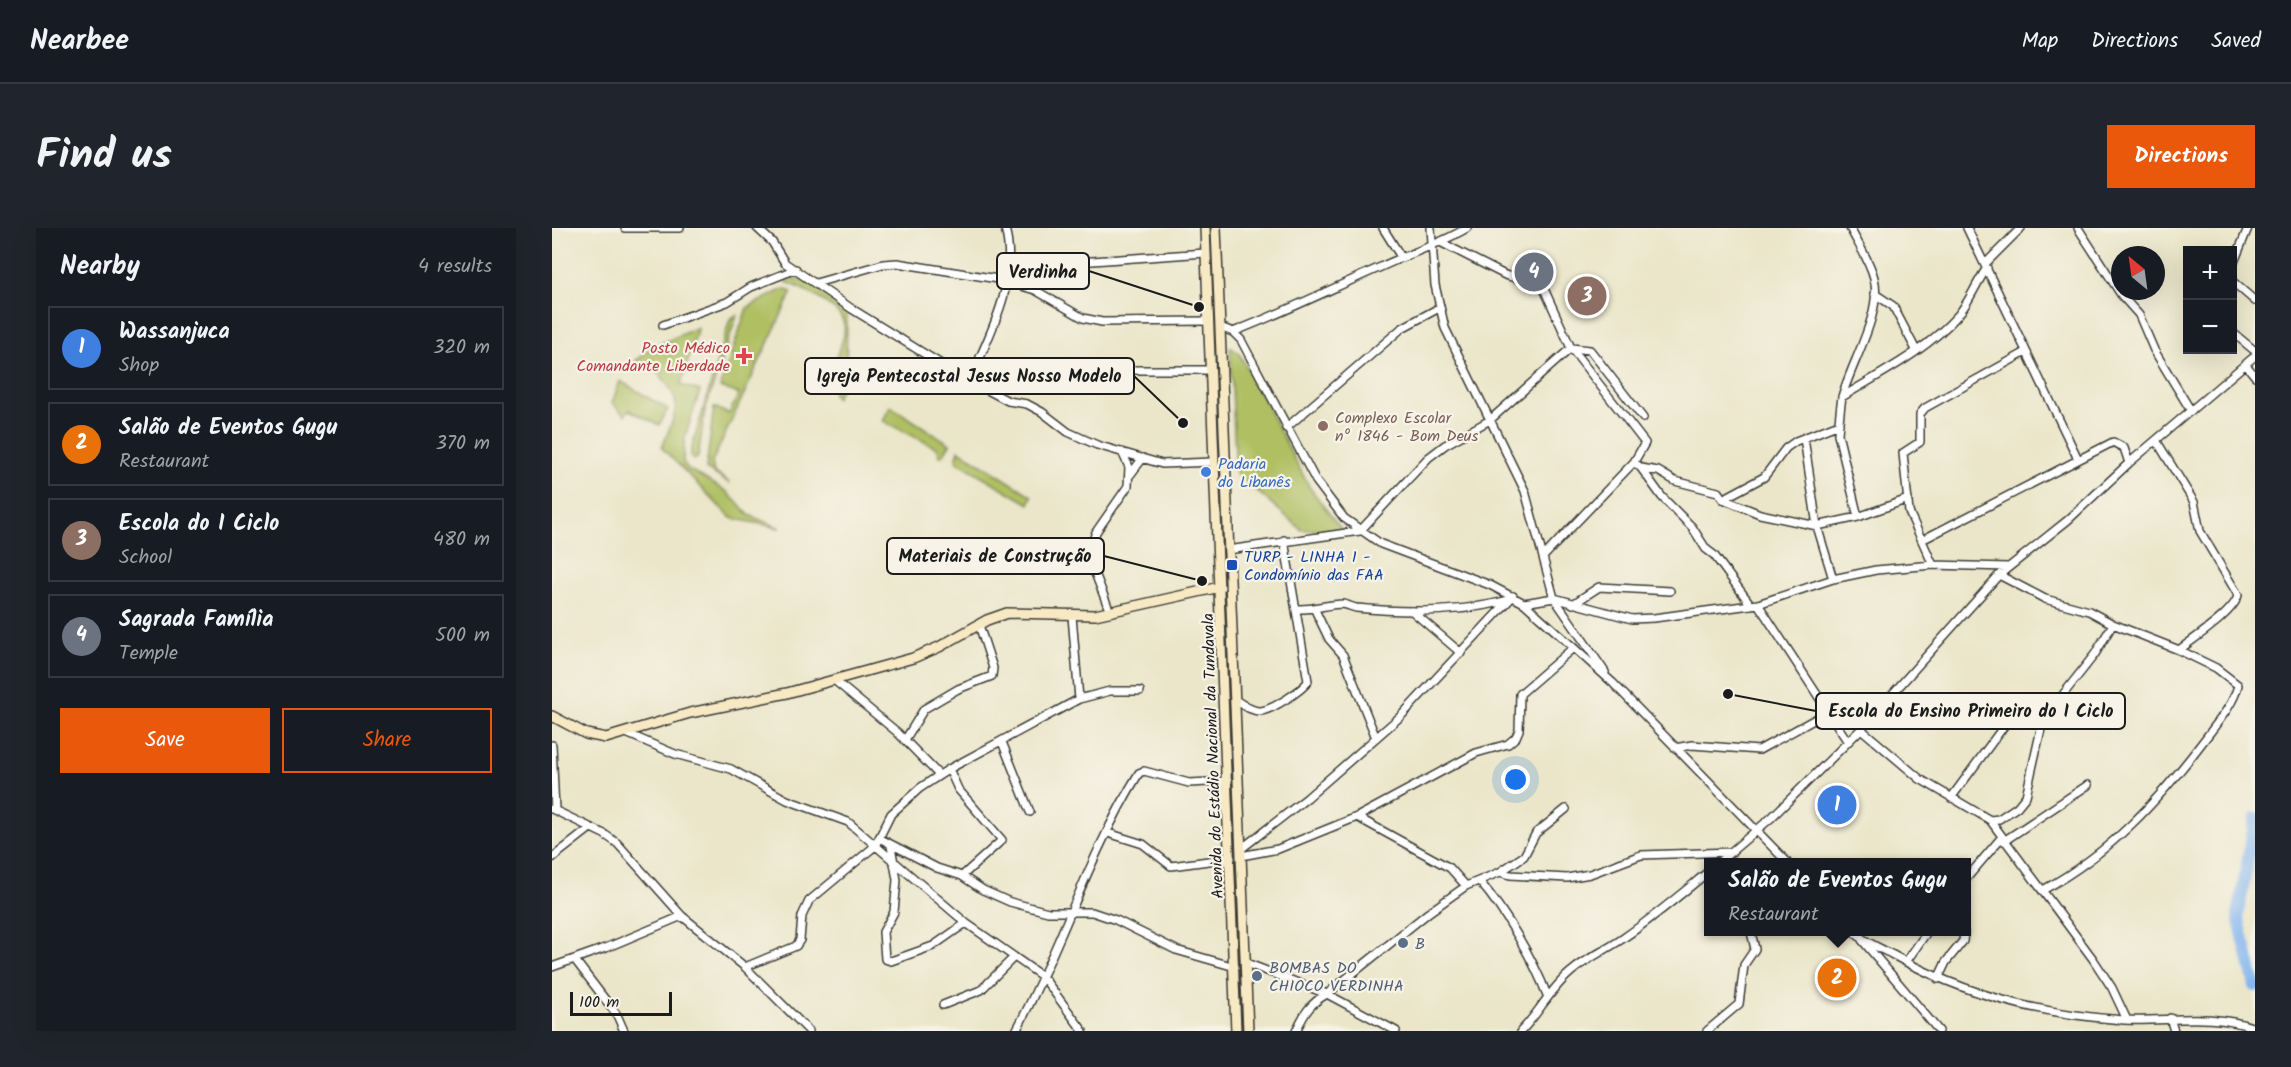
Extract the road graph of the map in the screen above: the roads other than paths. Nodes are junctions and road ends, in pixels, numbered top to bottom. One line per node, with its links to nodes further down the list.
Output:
1 (625, 228): 2 (street)
2 (680, 228)
3 (757, 228): 22 (street)
4 (1005, 228): 24 (street)
5 (1205, 228): 17 (street, Avenida do Estádio Nacional da Tundavala)
6 (1216, 228): 31 (street, Avenida do Estádio Nacional da Tundavala)
7 (1383, 228): 19 (street)
8 (1431, 228): 16 (street)
9 (1467, 228): 15 (street)
10 (1850, 228): 26 (street)
11 (1967, 228): 21 (street)
12 (2020, 228): 21 (street)
13 (2078, 228): 45 (street)
14 (2248, 228): 18 (street)
15 (1442, 243): 16 (street); 34 (street)
16 (1432, 246): 19 (street); 28 (street)
17 (1205, 253): 20 (street); 29 (street, Avenida do Estádio Nacional da Tundavala)
18 (2237, 255)
19 (1401, 258): 32 (street)
20 (1050, 264)
21 (1986, 266): 35 (street); 37 (street)
22 (796, 269): 23 (street); 30 (street)
23 (816, 283): 24 (street); 43 (street)
24 (1008, 284): 29 (street); 43 (street)
25 (2237, 285): 27 (street)
26 (1875, 294): 35 (street); 44 (street)
27 (2255, 301)
28 (1439, 308): 47 (street); 49 (street)
29 (1208, 321): 41 (street, Avenida do Estádio Nacional da Tundavala)
30 (663, 325)
31 (1220, 327): 32 (street); 67 (street, Avenida do Estádio Nacional da Tundavala)
32 (1233, 332): 49 (street)
33 (2237, 336): 36 (street)
34 (1571, 348): 46 (street); 47 (street); 56 (street)
35 (1916, 350): 44 (street)
36 (2255, 351)
37 (2026, 352): 54 (street); 60 (street)
38 (2255, 356): 39 (street)
39 (2246, 365): 42 (street); 45 (street)
40 (1124, 370): 41 (street)
41 (1210, 370): 55 (street, Avenida do Estádio Nacional da Tundavala)
42 (2255, 376)
43 (970, 380): 52 (street)
44 (1842, 397): 48 (street)
45 (2191, 411): 51 (street)
46 (1642, 418)
47 (1490, 420): 64 (street); 68 (street)
48 (1839, 424): 50 (street); 62 (street)
49 (1286, 428): 64 (street)
50 (1804, 438): 61 (street); 63 (street)
51 (2156, 440): 57 (street); 88 (street)
52 (1122, 452): 53 (street); 59 (street)
53 (1143, 458): 55 (street); 59 (street)
54 (2078, 459): 57 (street); 66 (street)
55 (1213, 462): 73 (street, Avenida do Estádio Nacional da Tundavala)
56 (1634, 462): 58 (street); 68 (street)
57 (2129, 463): 70 (street)
58 (1641, 468): 61 (street); 79 (street)
59 (1130, 475): 83 (street)
60 (1908, 499): 62 (street); 66 (street)
61 (1723, 500): 63 (street)
62 (1858, 517): 63 (street)
63 (1817, 526): 72 (street)
64 (1360, 531): 65 (street); 75 (street)
65 (1284, 540): 67 (street); 80 (street)
66 (1922, 540): 69 (street)
67 (1228, 550): 94 (street, Avenida do Estádio Nacional da Tundavala)
68 (1543, 557): 76 (street)
69 (1933, 565): 70 (street); 72 (street)
70 (2008, 567): 71 (street)
71 (1999, 574): 85 (street); 98 (street)
72 (1833, 579): 79 (street)
73 (1220, 587): 83 (street); 108 (street, Avenida do Estádio Nacional da Tundavala)
74 (1670, 591): 78 (street)
75 (1511, 598): 77 (street); 82 (street); 89 (street)
76 (1554, 598): 77 (street); 78 (street); 91 (street)
77 (1524, 603): 87 (street)
78 (1573, 604): 79 (street)
79 (1755, 604): 96 (street)
80 (1297, 609): 81 (street); 94 (street)
81 (1315, 610): 82 (street); 100 (street)
82 (1412, 611): 89 (street)
83 (1110, 612): 84 (street)
84 (1072, 616): 86 (street); 93 (street)
85 (2113, 624): 88 (street); 95 (street)
86 (979, 625): 90 (street); 101 (street)
87 (1573, 648): 91 (street); 114 (street)
88 (2179, 650): 135 (street)
89 (1461, 653): 100 (street)
90 (834, 680): 99 (street); 101 (street)
91 (1613, 683): 105 (street)
92 (1140, 691): 93 (street)
93 (1079, 699): 102 (street)
94 (1235, 700): 124 (street, Avenida do Estádio Nacional da Tundavala)
95 (2050, 709): 110 (street); 115 (street)
96 (1828, 712): 103 (street); 105 (street)
97 (552, 716): 99 (street)
98 (1861, 729): 103 (street); 110 (street)
99 (626, 733): 121 (street)
100 (1376, 738): 124 (street)
101 (905, 740): 107 (street)
102 (1002, 742): 106 (street); 113 (street)
103 (1848, 742): 117 (street)
104 (552, 745): 111 (street)
105 (1675, 748): 117 (street)
106 (949, 769): 107 (street); 132 (street)
107 (939, 775): 119 (street)
108 (1228, 781): 118 (street); 124 (street, Avenida do Estádio Nacional da Tundavala)
109 (2088, 785): 120 (street)
110 (1951, 798): 115 (street)
111 (554, 809): 116 (street)
112 (1566, 809): 129 (street)
113 (1030, 812)
114 (1357, 817): 124 (street); 134 (street)
115 (1990, 820): 120 (street)
116 (589, 829): 125 (street); 137 (street)
117 (1757, 830): 123 (street); 127 (street)
118 (1108, 832): 124 (street); 136 (street)
119 (879, 838): 121 (street); 122 (street)
120 (2002, 840): 131 (street); 135 (street)
121 (875, 846): 128 (street); 149 (street)
122 (891, 846): 128 (street); 132 (street)
123 (1732, 852): 126 (street); 129 (street)
124 (1238, 854): 147 (street, Avenida do Estádio Nacional da Tundavala); 150 (street, Avenida do Estádio Nacional da Tundavala)
125 (552, 858)
126 (1726, 858)
127 (1783, 858)
128 (895, 863): 138 (street); 138 (street)
129 (1500, 872): 133 (street)
130 (1704, 875): 154 (street)
131 (1971, 875)
132 (962, 876): 136 (street)
133 (1480, 882): 134 (street); 154 (street)
134 (1466, 886): 153 (street)
135 (2043, 890): 157 (street)
136 (1073, 911): 150 (street); 151 (street)
137 (682, 916): 145 (street); 149 (street)
138 (966, 923): 144 (street)
139 (1752, 936): 168 (street)
140 (1858, 936): 169 (street)
141 (1860, 936): 146 (street)
142 (1924, 936): 146 (street)
143 (1964, 936): 152 (street)
144 (1013, 958): 151 (street); 155 (street)
145 (575, 960): 148 (street); 159 (street)
146 (1906, 962): 152 (street)
147 (1246, 963): 153 (street); 164 (street, Avenida do Estádio Nacional da Tundavala)
148 (552, 967)
149 (745, 967): 160 (street)
150 (1235, 967): 163 (street, Avenida do Estádio Nacional da Tundavala)
151 (1042, 977): 161 (street); 162 (street)
152 (1938, 979): 157 (street)
153 (1327, 994): 165 (street); 166 (street)
154 (1547, 995): 167 (street)
155 (943, 1005)
156 (2170, 1018): 157 (street); 158 (street); 170 (street)
157 (2127, 1020)
158 (2255, 1028)
159 (624, 1031)
160 (810, 1031)
161 (1016, 1031)
162 (1083, 1031)
163 (1236, 1031)
164 (1248, 1031)
165 (1296, 1031)
166 (1396, 1031)
167 (1521, 1031)
168 (1707, 1031)
169 (1939, 1031)
170 (2174, 1031)

